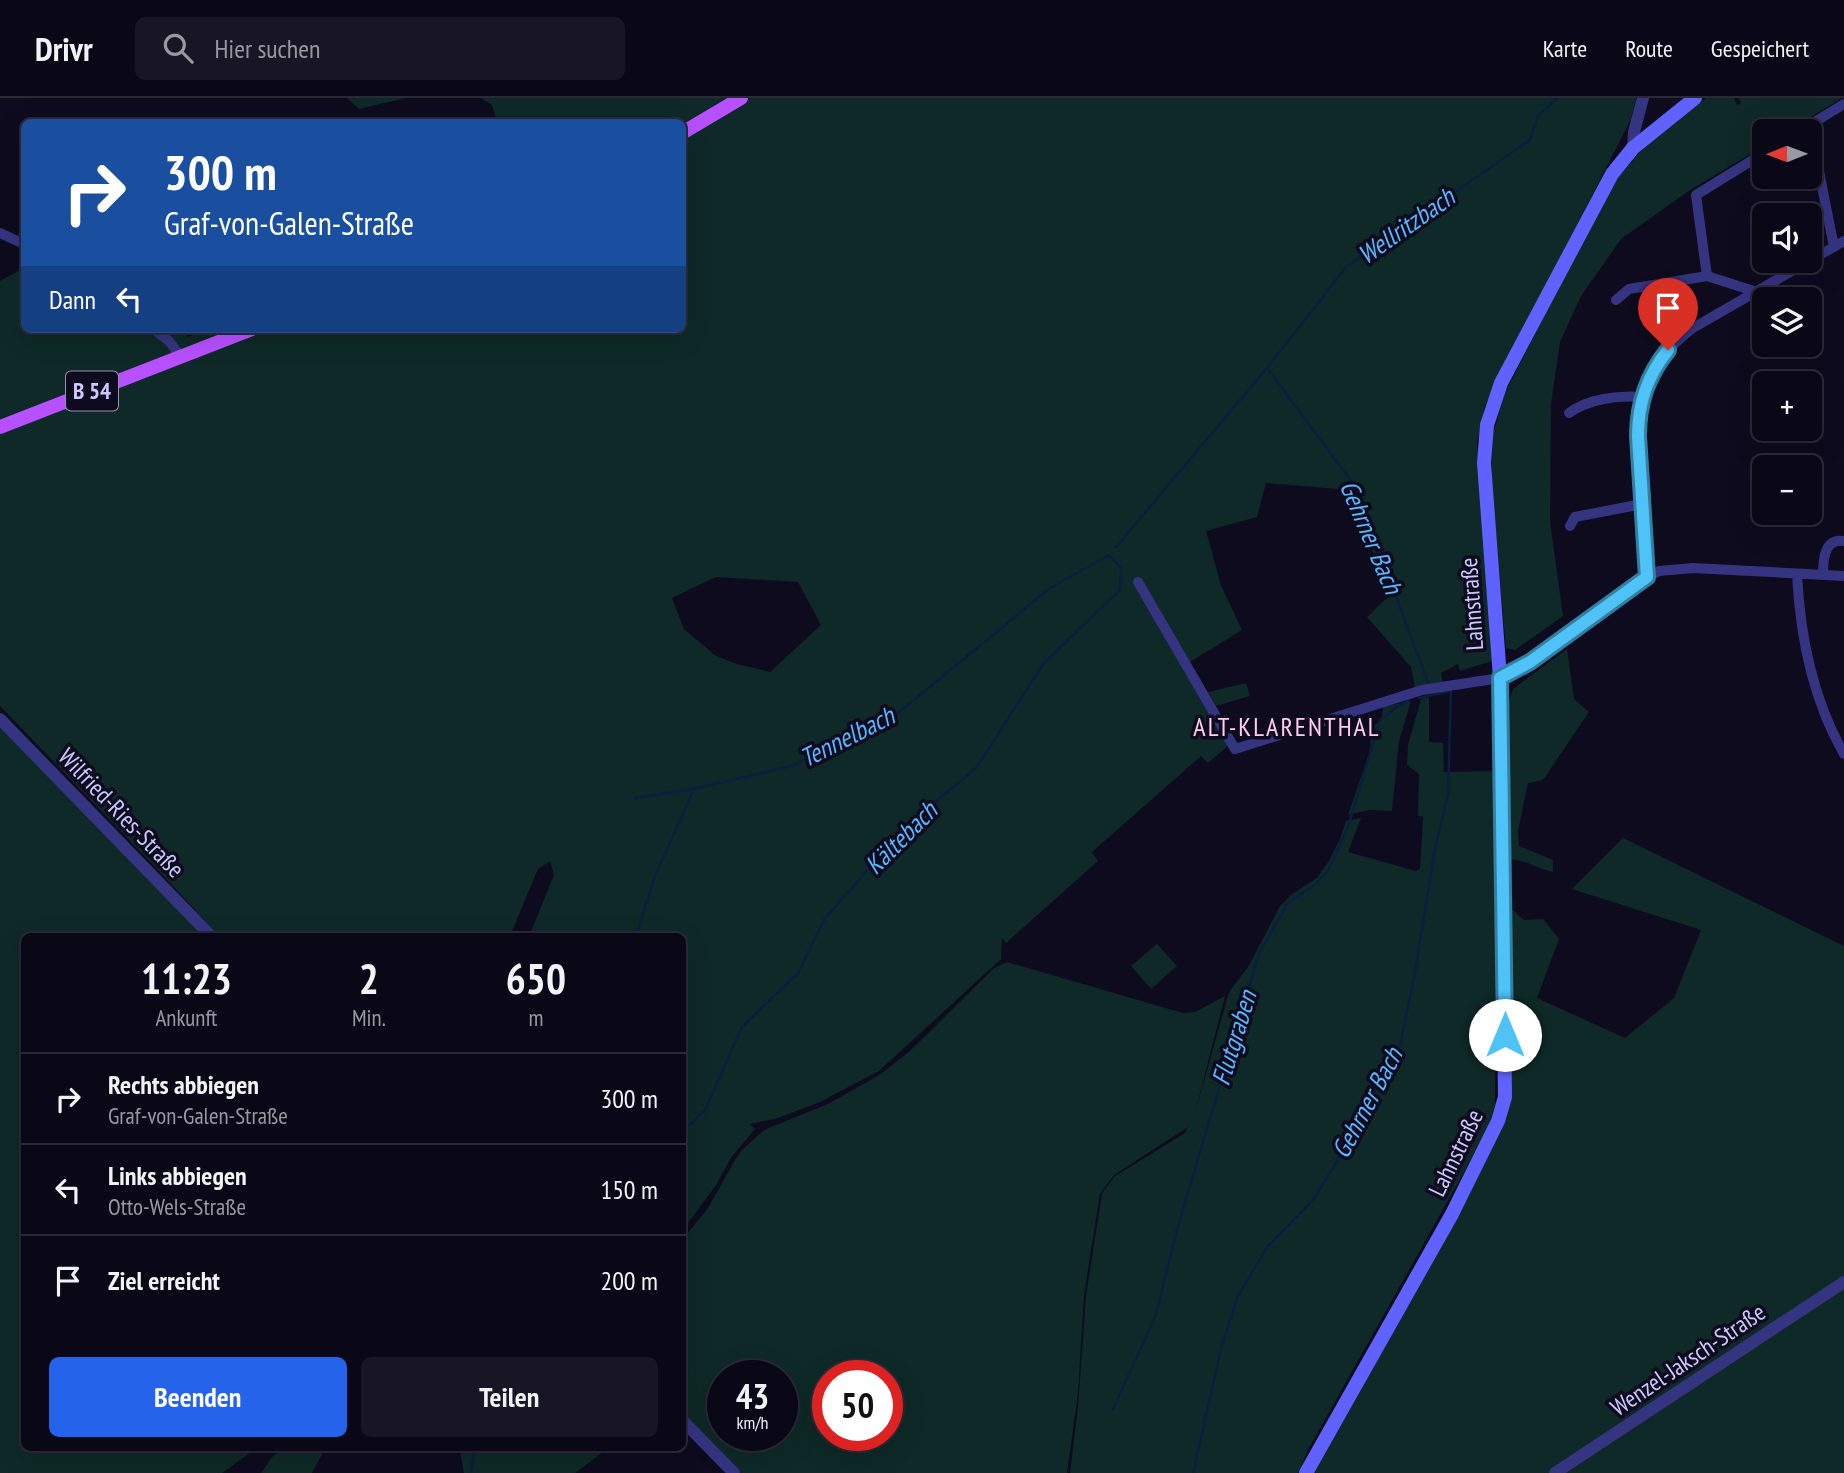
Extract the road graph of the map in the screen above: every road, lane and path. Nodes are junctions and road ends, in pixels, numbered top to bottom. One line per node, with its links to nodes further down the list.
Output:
1 (741, 98): 6 (main road)
2 (1643, 98): 7 (street, Lahnstraße)
3 (1695, 98): 7 (main road)
4 (1844, 104): 5 (street)
5 (1821, 119)
6 (686, 131)
7 (1633, 148): 33 (main road, Lahnstraße)
8 (1752, 160): 14 (street)
9 (1820, 189): 13 (street)
10 (0, 233): 12 (street)
11 (1844, 242): 13 (street)
12 (21, 243)
13 (1834, 247): 15 (street)
14 (1707, 276): 16 (street); 18 (street)
15 (1765, 287)
16 (1752, 291)
17 (1752, 294): 22 (street)
18 (1616, 300)
19 (158, 333): 21 (street)
20 (242, 333): 21 (main road, B 54)
21 (181, 357): 24 (main road, B 54)
22 (1643, 397): 23 (street); 25 (street)
23 (1569, 413)
24 (0, 427)
25 (1642, 505): 26 (street); 31 (street)
26 (1570, 526)
27 (1844, 541): 29 (street)
28 (1797, 574): 29 (street); 31 (street); 35 (street)
29 (1823, 575): 30 (street)
30 (1844, 576)
31 (1647, 577): 33 (street)
32 (1138, 582): 33 (street)
33 (1500, 678): 40 (main road, Lahnstraße)
34 (0, 719): 36 (street, Wilfried-Ries-Straße)
35 (1844, 754)
36 (208, 933)
37 (1844, 1282): 41 (street, Wenzel-Jaksch-Straße)
38 (686, 1424): 39 (street)
39 (734, 1473)
40 (1306, 1473)
41 (1555, 1473)

